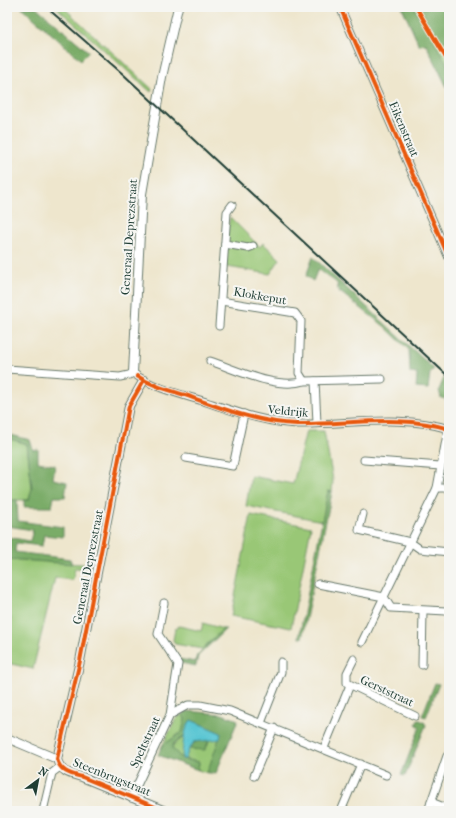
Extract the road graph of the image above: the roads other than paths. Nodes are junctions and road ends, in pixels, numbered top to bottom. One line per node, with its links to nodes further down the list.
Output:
1 (178, 7): 11 (street, Generaal Deprezstraat)
2 (340, 7): 6 (street, Eikenstraat)
3 (232, 205): 4 (street, Klokkeput)
4 (225, 244): 5 (street); 7 (street, Klokkeput)
5 (253, 246)
6 (449, 258)
7 (221, 301): 8 (street, Klokkeput); 14 (street, Klokkeput)
8 (219, 326)
9 (210, 361): 14 (street)
10 (7, 369): 11 (street)
11 (133, 373): 13 (street, Veldrijk)
12 (382, 379): 15 (street)
13 (144, 380): 16 (street, Veldrijk); 44 (street, Generaal Deprezstraat)
14 (304, 381): 15 (street)
15 (315, 381): 17 (street)
16 (244, 414): 17 (street, Veldrijk); 19 (street)
17 (316, 423): 18 (street, Veldrijk)
18 (448, 429): 21 (street)
19 (186, 458)
20 (364, 460): 21 (street)
21 (440, 466): 22 (street)
22 (437, 488): 23 (street); 25 (street)
23 (449, 488)
24 (363, 514): 25 (street)
25 (410, 542): 26 (street); 28 (street)
26 (449, 552)
27 (318, 584): 28 (street)
28 (384, 597): 30 (street); 32 (street)
29 (164, 604): 37 (street, Speltstraat)
30 (423, 611): 31 (street); 35 (street)
31 (446, 611)
32 (362, 642)
33 (354, 658): 36 (street, Gerststraat)
34 (282, 662): 39 (street)
35 (422, 666)
36 (350, 685): 38 (street, Gerststraat); 42 (street, Gerststraat)
37 (170, 715): 39 (street); 48 (street, Speltstraat)
38 (415, 716)
39 (261, 723): 40 (street)
40 (274, 728): 42 (street); 47 (street)
41 (7, 738): 44 (street, Steenbrugstraat)
42 (324, 748): 45 (street)
43 (448, 756): 49 (street)
44 (59, 763): 48 (street, Steenbrugstraat); 51 (street)
45 (361, 764): 46 (street); 53 (street)
46 (386, 775)
47 (254, 776)
48 (131, 798): 52 (street, Steenbrugstraat)
49 (431, 802): 50 (street); 54 (street)
50 (449, 809)
51 (43, 811)
52 (165, 811)
53 (341, 811)
54 (428, 811)

